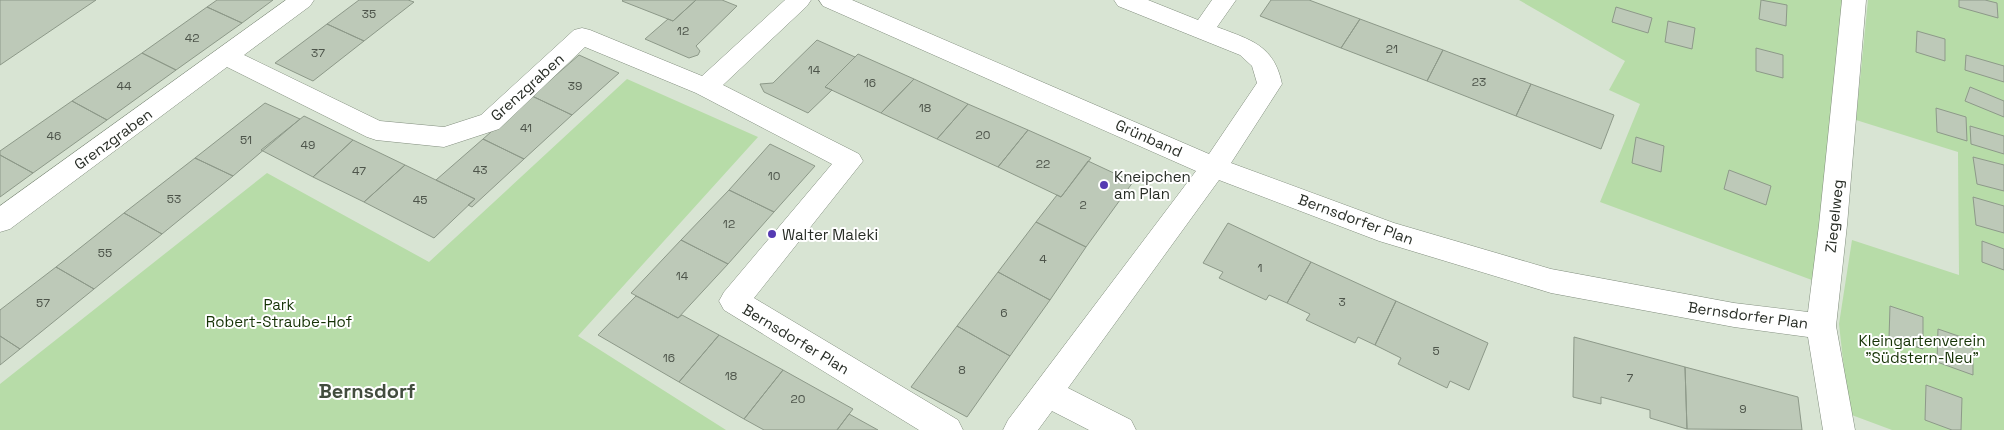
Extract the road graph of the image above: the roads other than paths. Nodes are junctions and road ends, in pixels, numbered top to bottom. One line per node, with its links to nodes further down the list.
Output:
1 (302, 0): 8 (street, Grenzgraben)
2 (799, 0): 9 (street)
3 (832, 0): 10 (street, Grünband)
4 (1126, 0): 7 (street)
5 (1224, 0): 7 (street)
6 (1854, 0): 12 (street, Ziegelweg)
7 (1203, 30): 10 (street)
8 (225, 56): 9 (street, Grenzgraben); 11 (street, Grenzgraben)
9 (705, 87): 14 (street, Bernsdorfer Plan)
10 (1214, 167): 12 (street, Bernsdorfer Plan); 13 (street)
11 (0, 221)
12 (1821, 326): 17 (street, Ziegelweg)
13 (1047, 393): 15 (street); 16 (street)
14 (947, 430)
15 (1019, 430)
16 (1120, 430)
17 (1839, 430)

